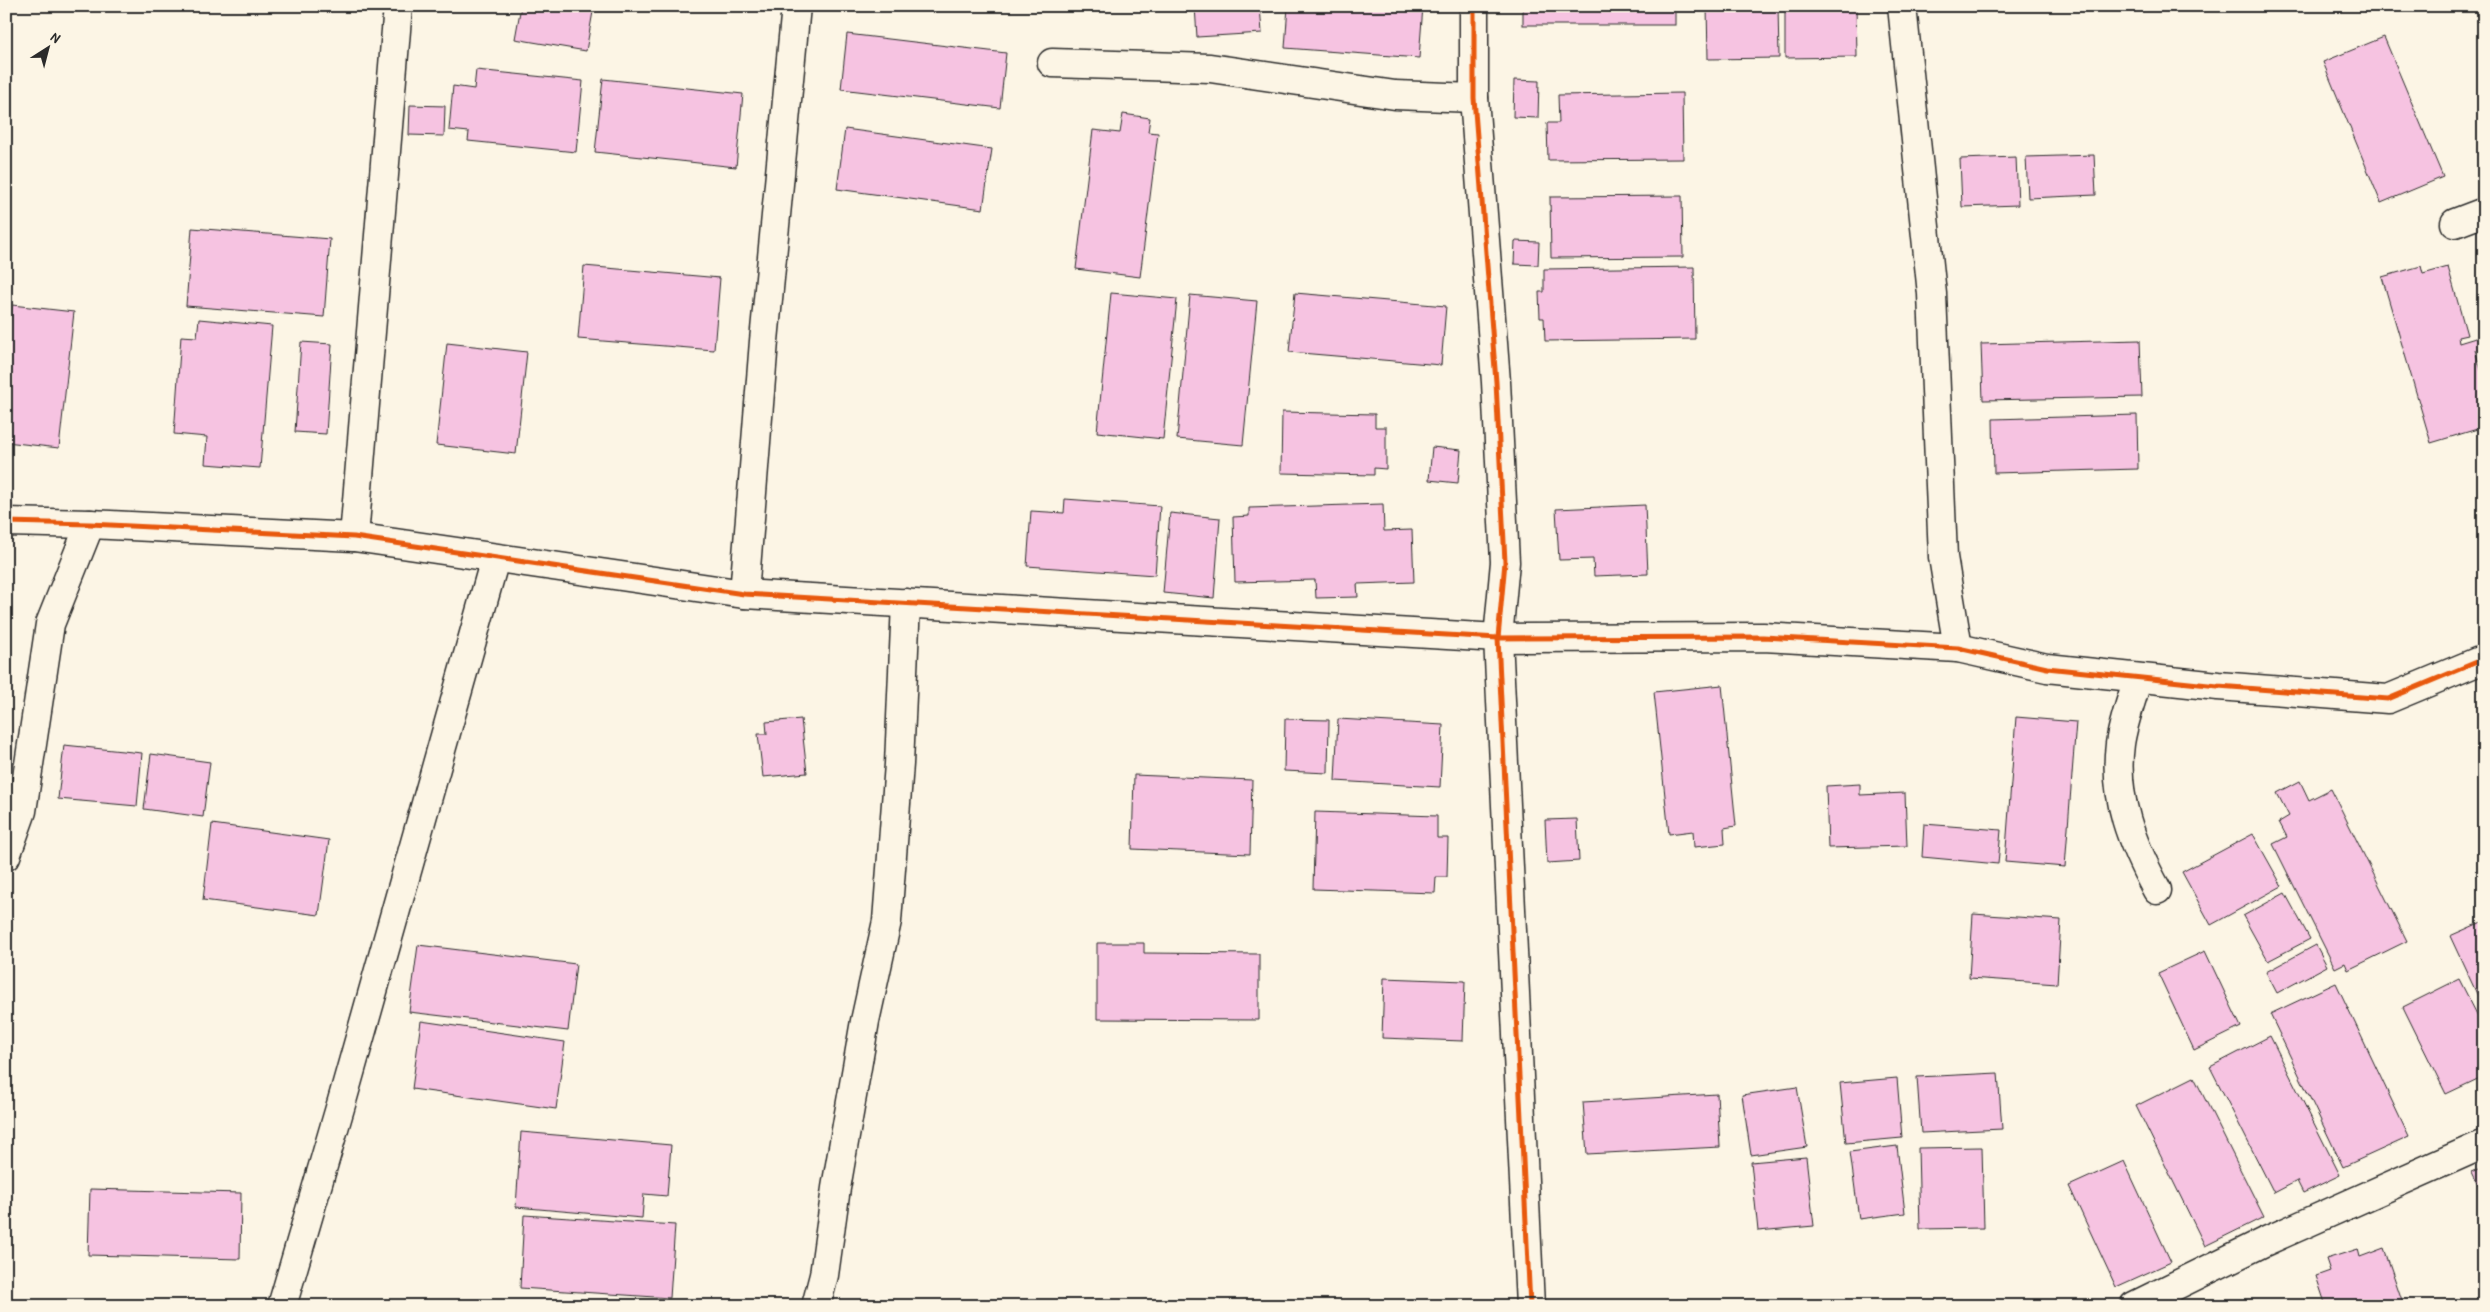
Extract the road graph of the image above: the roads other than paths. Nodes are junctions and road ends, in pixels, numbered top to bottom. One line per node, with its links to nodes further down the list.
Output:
1 (398, 6): 11 (street)
2 (796, 6): 13 (street)
3 (1474, 6): 6 (street)
4 (1902, 6): 16 (street)
5 (1052, 63): 6 (street)
6 (1474, 98): 15 (street)
7 (2484, 212): 8 (street)
8 (2455, 223)
9 (6, 522): 10 (street)
10 (90, 524): 11 (street); 19 (street)
11 (354, 537): 12 (street)
12 (495, 558): 13 (street); 22 (street)
13 (744, 594): 14 (street)
14 (906, 603): 15 (street); 23 (street)
15 (1498, 638): 16 (street); 24 (street)
16 (1958, 648): 18 (street)
17 (2484, 659): 18 (street)
18 (2138, 678): 20 (street)
19 (6, 856)
20 (2157, 890)
21 (2484, 1144): 25 (street)
22 (282, 1306)
23 (816, 1306)
24 (1530, 1306)
25 (2134, 1306)

